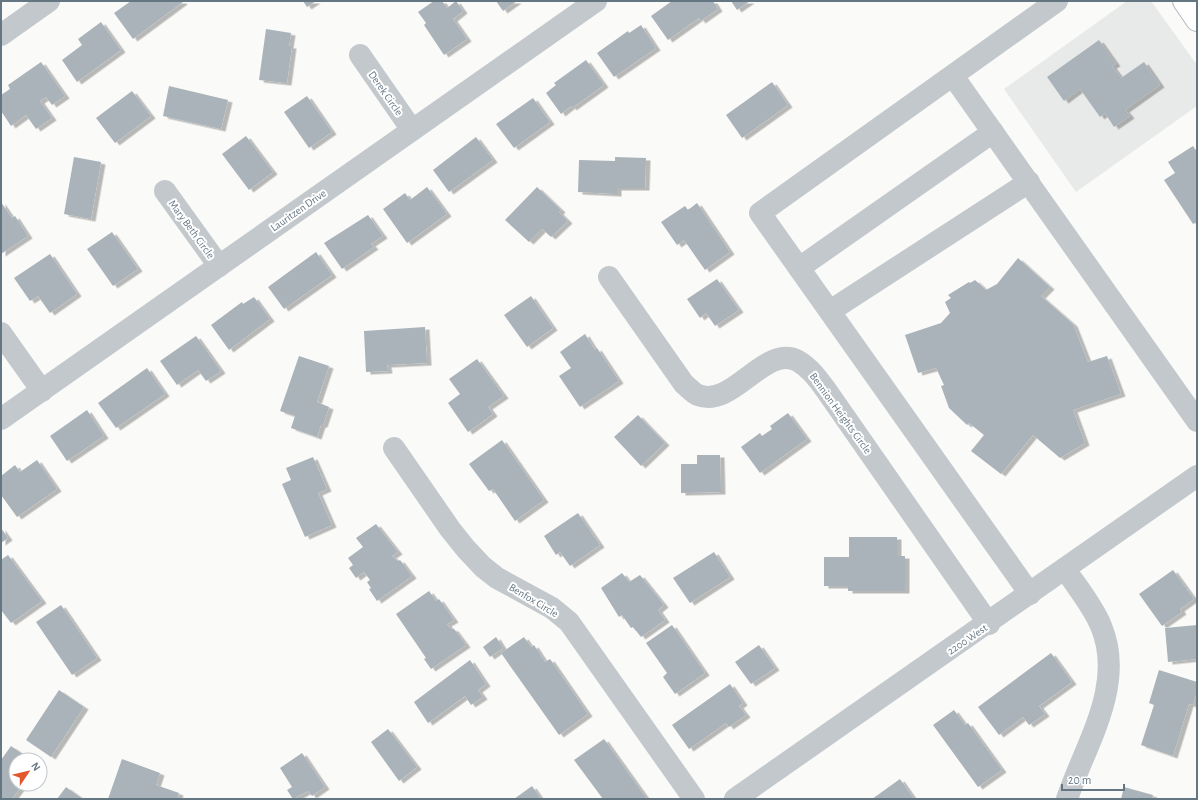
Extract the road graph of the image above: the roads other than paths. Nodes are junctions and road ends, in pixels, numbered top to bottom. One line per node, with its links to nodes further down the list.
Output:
1 (49, 1): 6 (street)
2 (596, 1): 9 (street, Lauritzen Drive)
3 (1057, 1): 8 (street)
4 (1184, 1): 5 (main road)
5 (1197, 20)
6 (1, 35)
7 (360, 55): 9 (street, Derek Circle)
8 (953, 76): 10 (street); 14 (street)
9 (412, 130): 13 (street, Lauritzen Drive)
10 (993, 132): 11 (street); 14 (street)
11 (1029, 182): 16 (street); 20 (street)
12 (165, 191): 13 (street, Mary Beth Circle)
13 (219, 266): 18 (street, Lauritzen Drive)
14 (799, 268): 16 (street)
15 (609, 277): 25 (street, Bennion Heights Circle)
16 (830, 311): 24 (street)
17 (1, 333): 18 (street)
18 (42, 391): 19 (street, Lauritzen Drive)
19 (1, 419)
20 (1197, 421)
21 (394, 448): 26 (street, Benfox Circle)
22 (1197, 476): 23 (street, 2200 West)
23 (1065, 569): 24 (street, 2200 West); 28 (street)
24 (1030, 594): 25 (street, 2200 West)
25 (989, 624): 27 (street, 2200 West)
26 (694, 799)
27 (735, 799)
28 (1067, 799)

